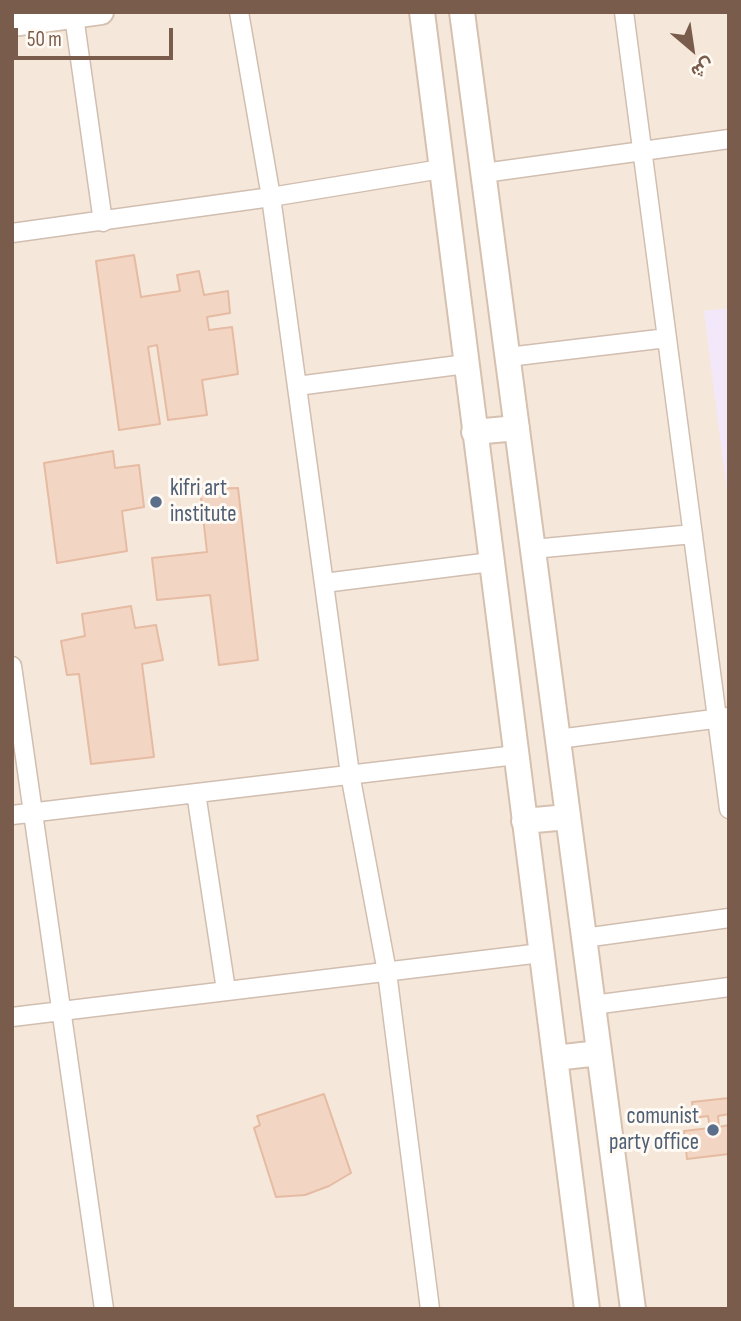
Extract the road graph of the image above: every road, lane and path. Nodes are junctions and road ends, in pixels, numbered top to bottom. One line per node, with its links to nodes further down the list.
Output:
1 (101, 12): 6 (main road)
2 (239, 12): 12 (street)
3 (422, 12): 10 (main road)
4 (462, 12): 11 (main road)
5 (624, 12): 9 (street)
6 (74, 16): 7 (main road); 13 (street)
7 (12, 24)
8 (729, 139): 9 (street)
9 (642, 151): 11 (street); 15 (street)
10 (441, 169): 12 (street); 17 (main road)
11 (484, 173): 16 (main road)
12 (271, 197): 13 (street); 18 (street)
13 (103, 222): 14 (street)
14 (12, 233)
15 (667, 338): 16 (street); 21 (street)
16 (508, 357): 19 (main road)
17 (466, 364): 18 (street); 20 (main road)
18 (297, 386): 24 (street)
19 (517, 428): 20 (main road); 22 (main road)
20 (474, 432): 23 (main road)
21 (693, 534): 22 (street); 26 (street)
22 (533, 549): 27 (main road)
23 (491, 562): 24 (street); 28 (main road)
24 (324, 583): 29 (street)
25 (12, 666): 32 (street)
26 (723, 718): 27 (street); 31 (street)
27 (558, 739): 34 (main road)
28 (516, 755): 29 (street); 35 (main road)
29 (350, 774): 30 (street); 39 (street)
30 (196, 793): 32 (street); 41 (street)
31 (729, 809)
32 (33, 812): 33 (street); 43 (street)
33 (12, 815)
34 (568, 817): 35 (main road); 37 (main road)
35 (524, 821): 38 (main road)
36 (729, 918): 37 (street)
37 (584, 939): 42 (main road)
38 (541, 953): 39 (street); 46 (main road)
39 (387, 972): 41 (street); 48 (street)
40 (729, 987): 42 (street)
41 (226, 990): 43 (street)
42 (593, 1005): 45 (main road)
43 (62, 1011): 44 (street); 47 (street)
44 (12, 1017)
45 (599, 1053): 46 (main road); 50 (main road)
46 (555, 1058): 49 (main road)
47 (104, 1309)
48 (430, 1309)
49 (587, 1309)
50 (633, 1309)

